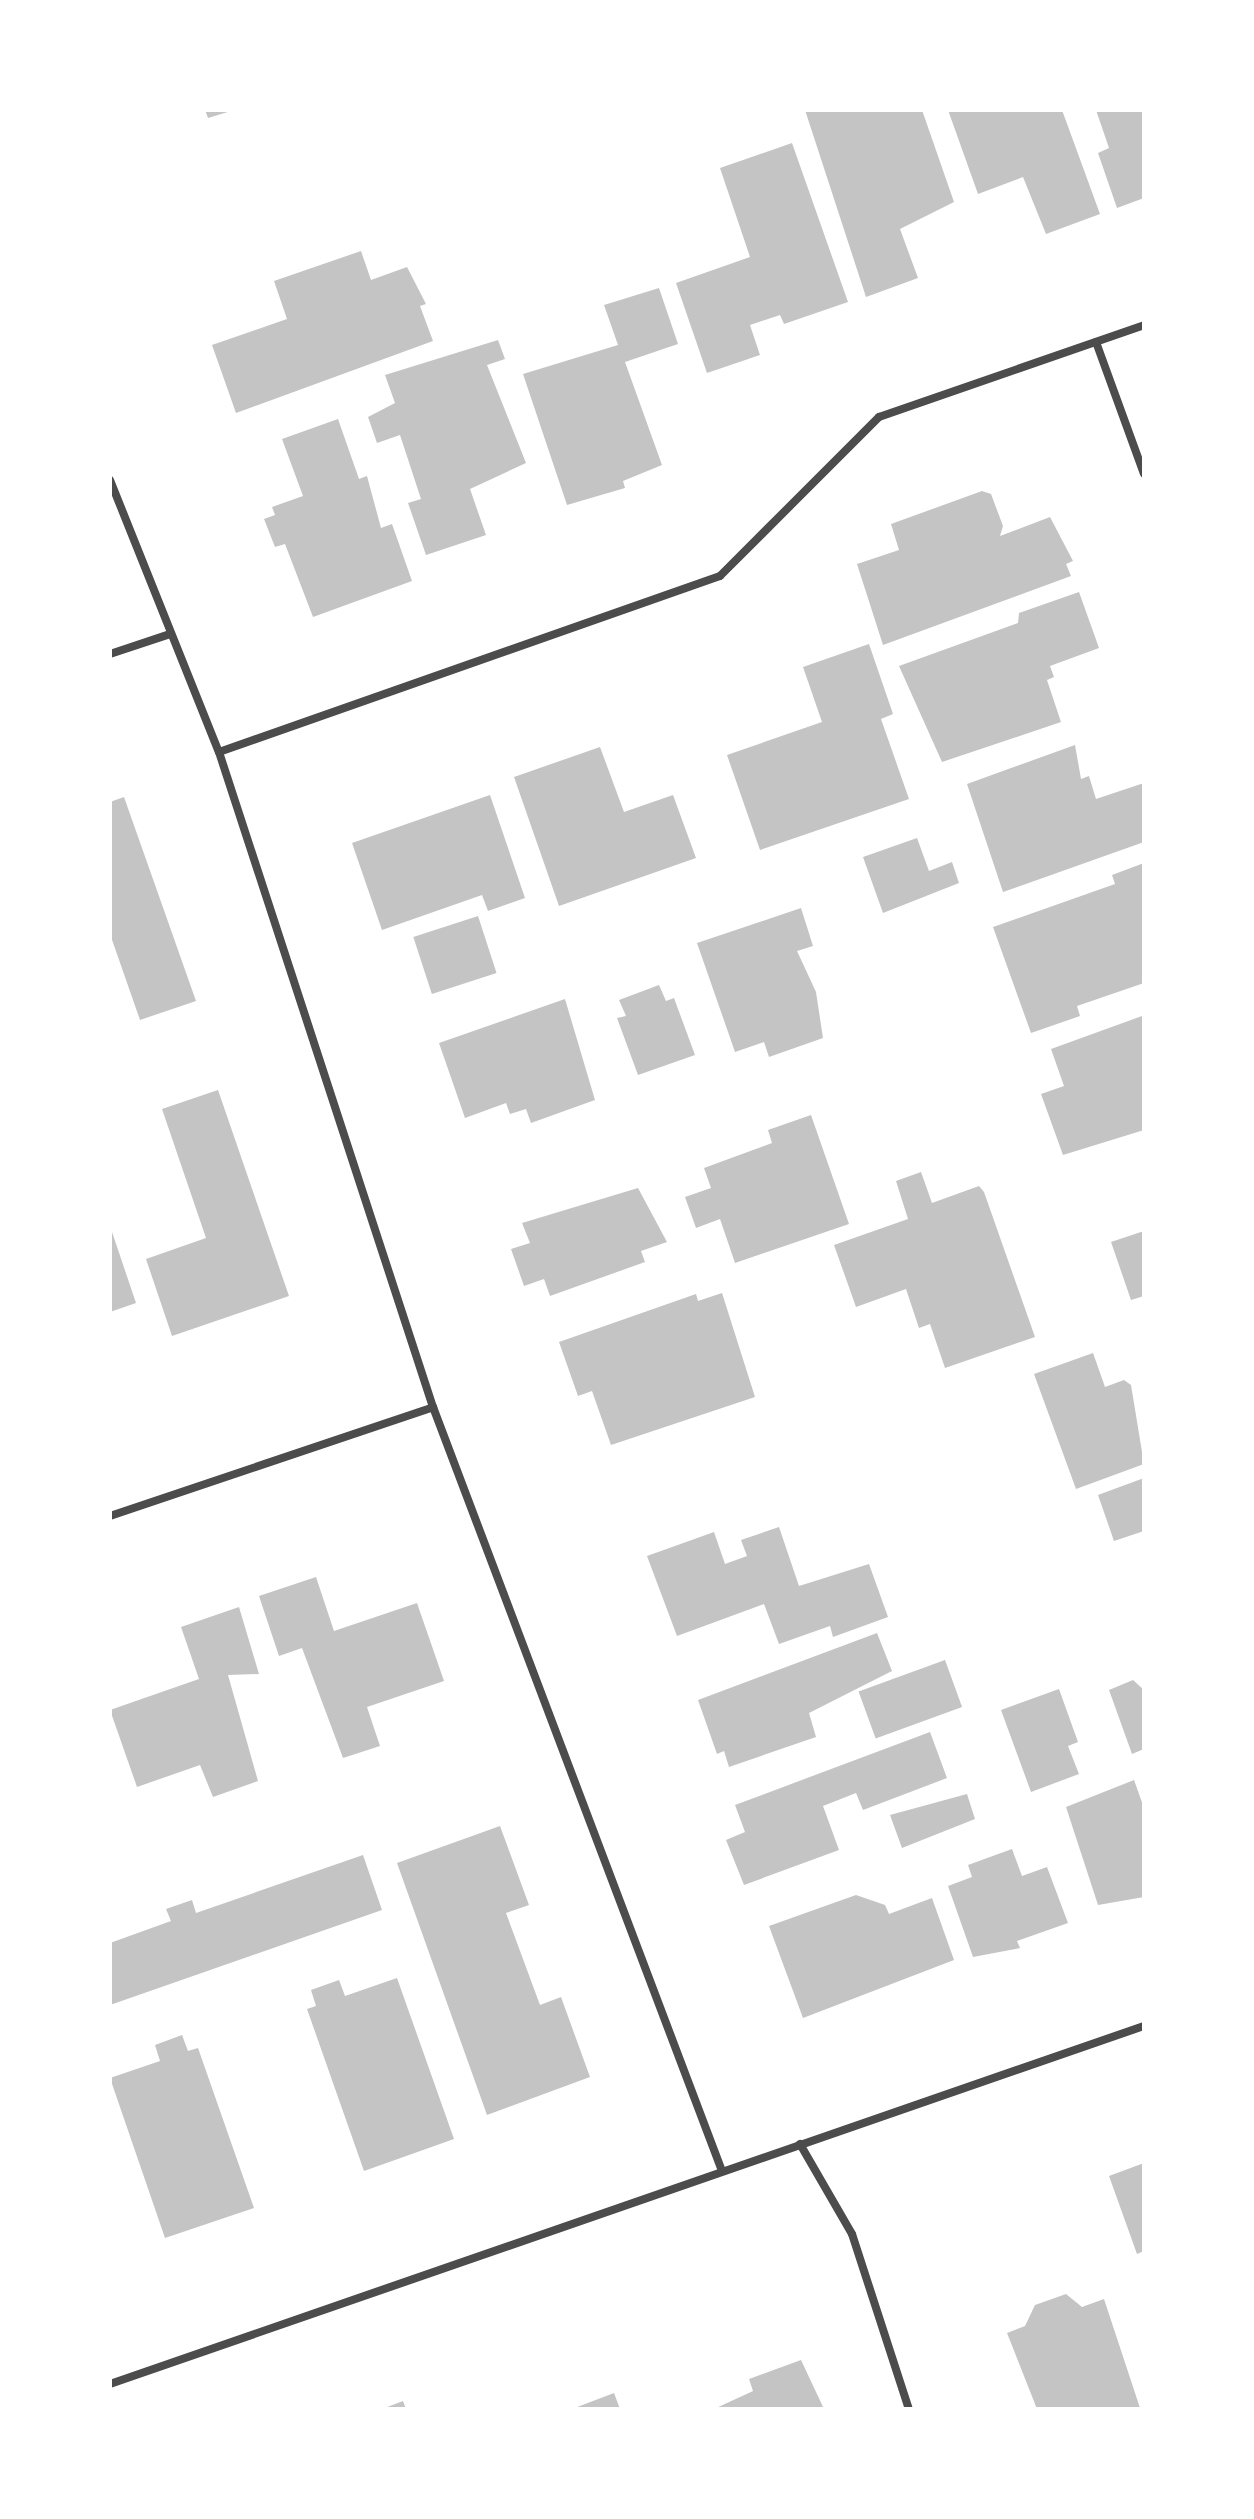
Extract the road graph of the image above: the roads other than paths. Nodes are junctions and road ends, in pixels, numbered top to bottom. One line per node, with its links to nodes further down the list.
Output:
1 (1144, 325): 2 (street)
2 (1096, 342): 3 (street); 7 (street)
3 (1144, 474)
4 (110, 480): 5 (street)
5 (170, 634): 6 (street); 7 (street)
6 (110, 654)
7 (219, 752): 8 (street)
8 (433, 1407): 9 (street); 12 (street)
9 (110, 1516)
10 (1144, 2026): 11 (street)
11 (800, 2144): 12 (street); 14 (street)
12 (722, 2171): 13 (street)
13 (110, 2384)
14 (909, 2409)

